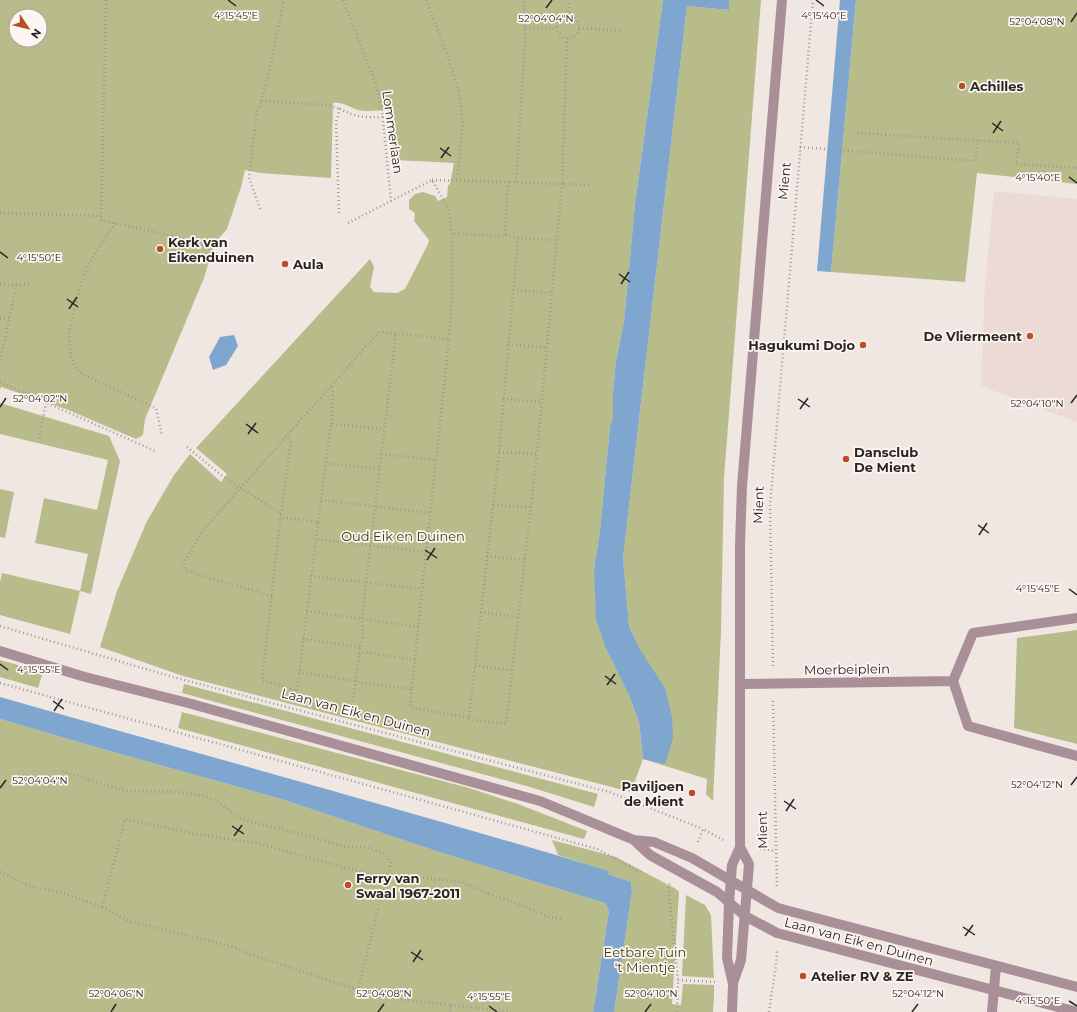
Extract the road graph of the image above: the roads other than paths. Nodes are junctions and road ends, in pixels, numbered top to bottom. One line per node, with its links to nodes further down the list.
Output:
1 (782, 0): 5 (street, Mient)
2 (1077, 618): 4 (street)
3 (0, 650): 7 (street, Laan van Eik en Duinen)
4 (953, 681): 5 (street, Moerbeiplein); 6 (street)
5 (741, 684): 8 (street, Mient)
6 (1077, 756)
7 (634, 840): 9 (street, Laan van Eik en Duinen); 11 (street, Laan van Eik en Duinen)
8 (740, 846): 9 (street, Mient); 10 (street, Mient)
9 (730, 881): 10 (street, Laan van Eik en Duinen); 11 (street, Mient)
10 (746, 891): 12 (street, Mient); 13 (street, Laan van Eik en Duinen)
11 (729, 903): 12 (street, Laan van Eik en Duinen); 14 (street, Mient)
12 (745, 916): 14 (street, Mient); 16 (street, Laan van Eik en Duinen)
13 (996, 966): 15 (street, Laan van Eik en Duinen); 16 (street)
14 (733, 984): 17 (street, Mient)
15 (1077, 987)
16 (994, 989): 18 (street); 19 (street, Laan van Eik en Duinen)
17 (732, 1012)
18 (992, 1012)
19 (1077, 1012)

